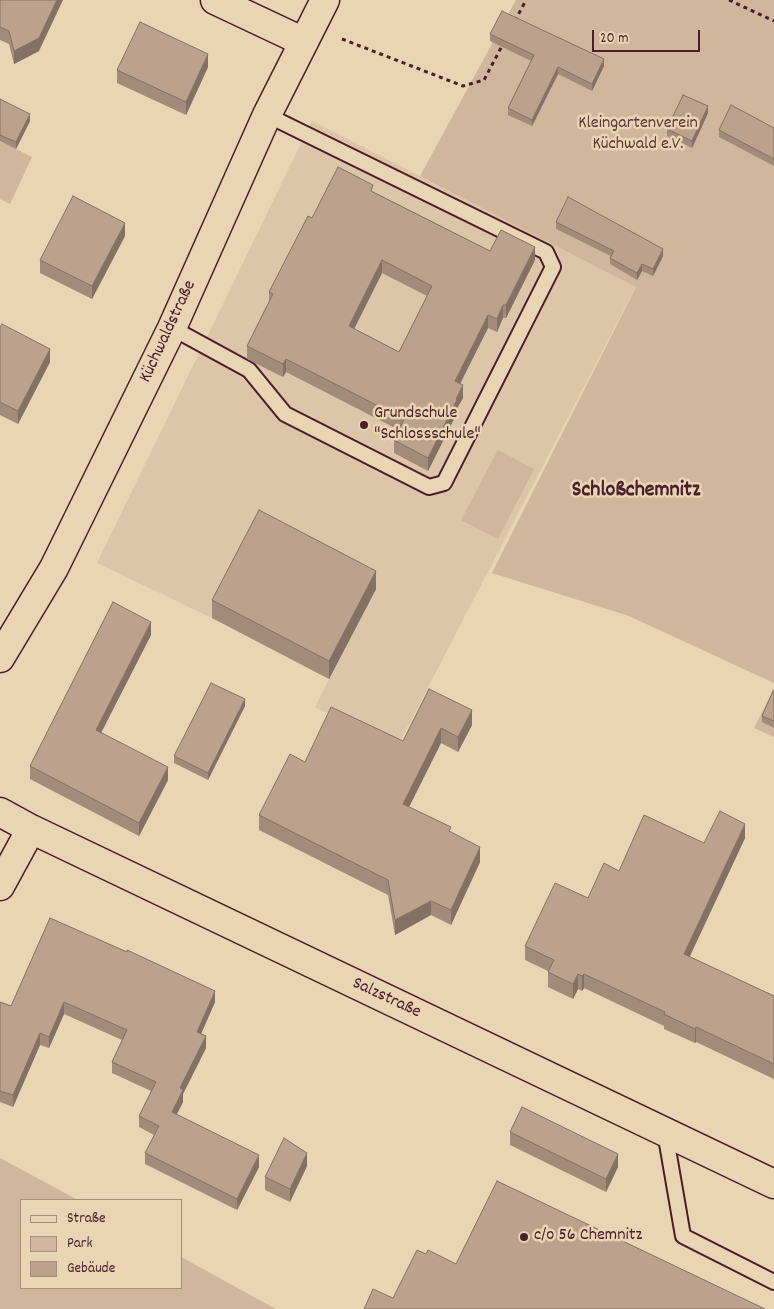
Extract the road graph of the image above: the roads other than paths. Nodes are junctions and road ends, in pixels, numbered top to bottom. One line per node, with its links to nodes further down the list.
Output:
1 (215, 0): 3 (street)
2 (325, 0): 3 (street, Küchwaldstraße)
3 (308, 35): 4 (street, Küchwaldstraße)
4 (267, 115): 5 (street, Küchwaldstraße); 5 (lane)
5 (172, 328): 6 (street, Küchwaldstraße)
6 (0, 658)
7 (0, 812): 8 (street, Salzstraße)
8 (31, 829): 9 (street); 10 (street, Salzstraße)
9 (0, 886)
10 (665, 1131): 11 (street, Salzstraße); 12 (lane)
11 (774, 1184)
12 (774, 1282)

